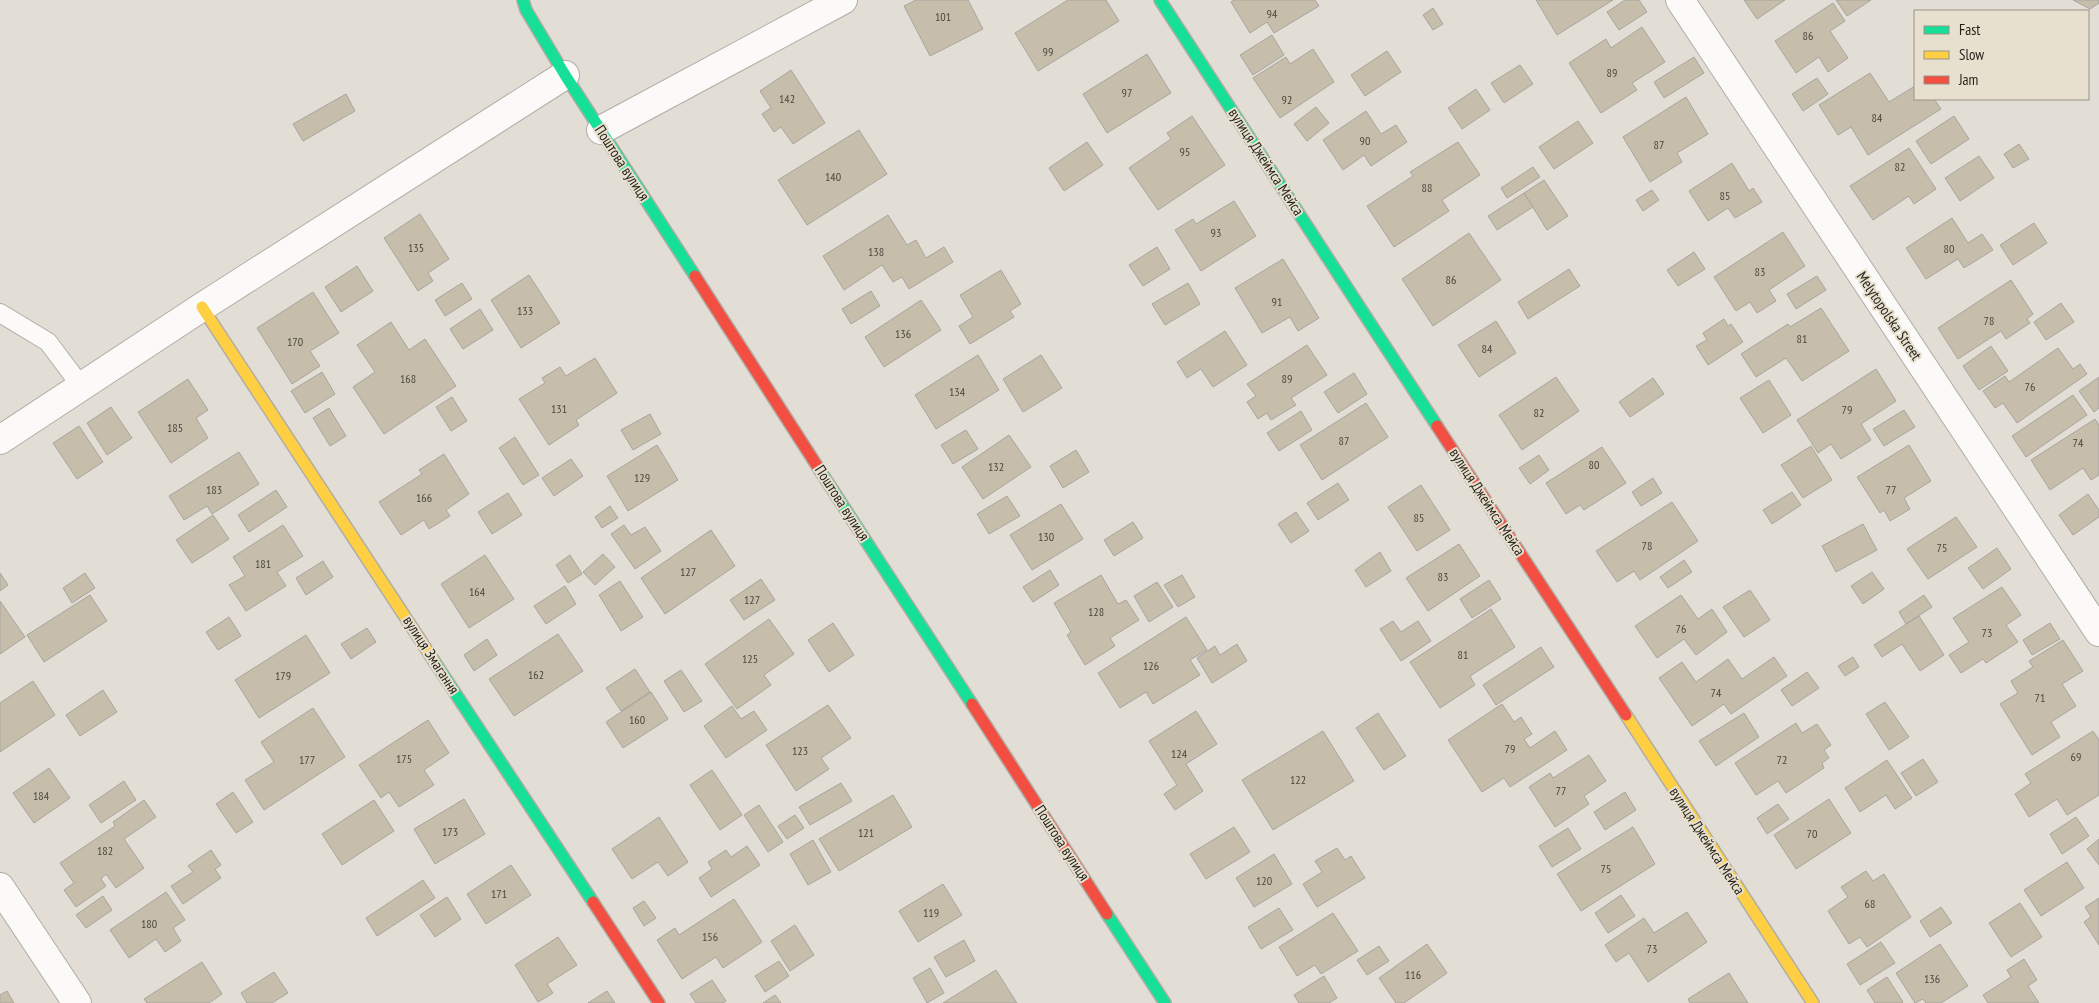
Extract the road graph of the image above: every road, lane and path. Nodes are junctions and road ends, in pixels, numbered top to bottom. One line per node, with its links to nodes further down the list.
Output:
1 (523, 0): 5 (street, Поштова вулиця)
2 (843, 0): 6 (street)
3 (1160, 0): 16 (street, вулиця Джеймса Мейса)
4 (1680, 0): 11 (street, Melytopolska Street)
5 (565, 75): 6 (street, Поштова вулиця); 7 (street)
6 (601, 130): 15 (street, Поштова вулиця)
7 (202, 307): 9 (street); 14 (street, вулиця Змагання)
8 (0, 314): 9 (lane)
9 (81, 386): 10 (street)
10 (0, 440)
11 (2099, 632)
12 (0, 887): 13 (street)
13 (77, 1003)
14 (659, 1003)
15 (1165, 1003)
16 (1813, 1003)

